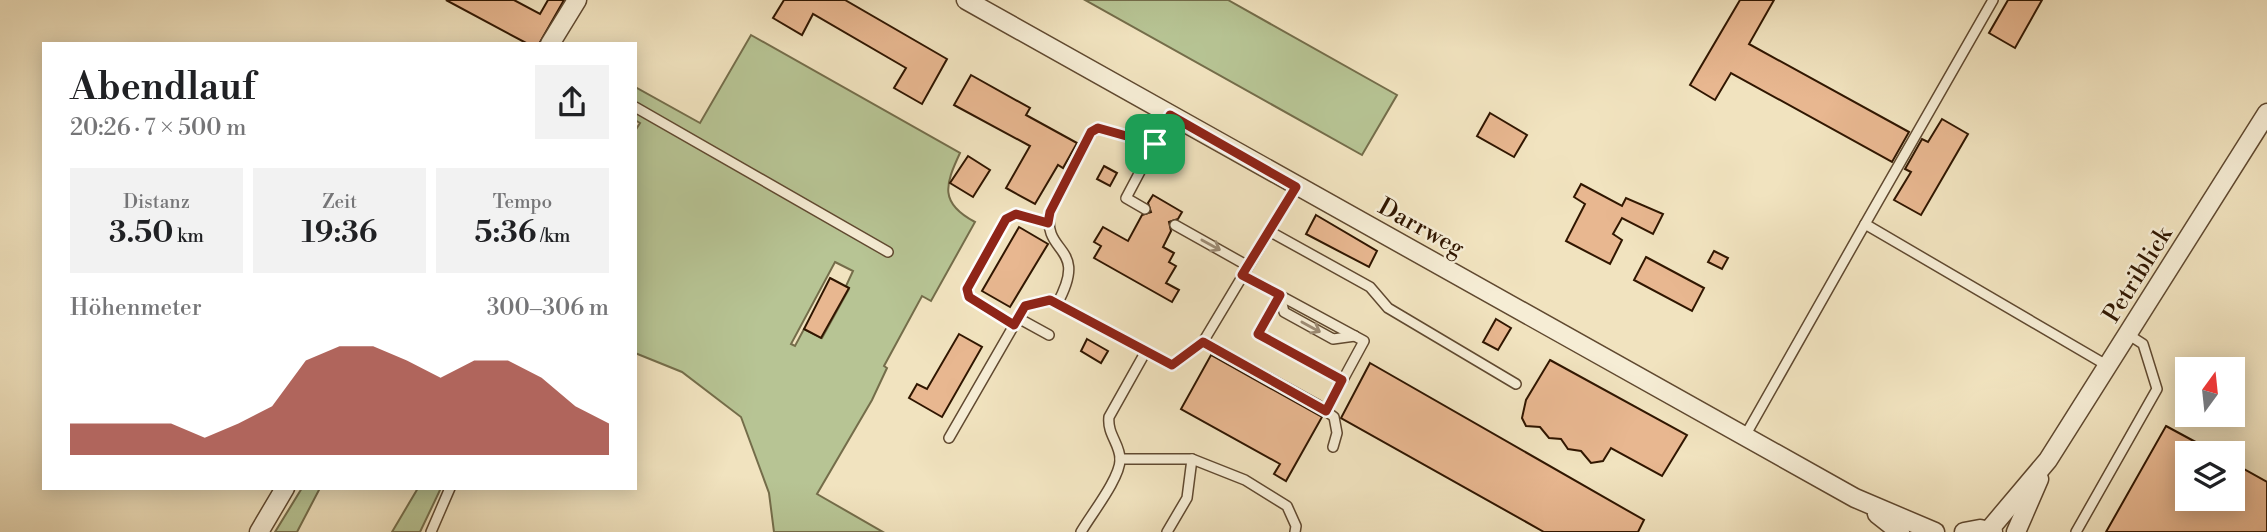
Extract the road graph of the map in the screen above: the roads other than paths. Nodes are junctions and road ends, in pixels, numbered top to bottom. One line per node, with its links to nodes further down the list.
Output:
1 (576, 0): 4 (street)
2 (966, 0): 7 (street, Darrweg)
3 (1993, 0): 12 (lane)
4 (551, 42)
5 (637, 108): 15 (lane)
6 (2267, 113): 22 (street, Petriblick)
7 (1170, 115): 8 (lane); 9 (street, Darrweg)
8 (1155, 144): 10 (lane); 11 (lane)
9 (1296, 187): 14 (lane); 29 (street, Darrweg)
10 (1145, 209)
11 (1048, 223): 19 (lane); 20 (lane)
12 (1865, 224): 25 (lane); 29 (lane)
13 (1174, 225): 16 (lane, one-way to 16)
14 (1269, 231): 16 (lane); 27 (lane)
15 (888, 252)
16 (1248, 266): 17 (lane)
17 (1242, 275): 18 (lane); 23 (lane)
18 (1280, 295): 26 (lane); 26 (lane)
19 (1057, 304): 20 (lane); 24 (lane)
20 (1016, 321): 21 (lane); 30 (lane)
21 (1049, 335)
22 (2129, 335): 25 (street, Petriblick); 48 (lane)
23 (1203, 342): 24 (lane); 28 (lane)
24 (1146, 351): 32 (lane)
25 (2109, 367): 34 (street, Petriblick)
26 (1342, 380): 28 (lane)
27 (1516, 384)
28 (1326, 411): 31 (lane)
29 (1745, 436): 37 (street, Darrweg)
30 (949, 438)
31 (1333, 447)
32 (1120, 459): 33 (lane); 41 (lane)
33 (1192, 459): 42 (lane); 43 (lane)
34 (2048, 460): 38 (street, Petriblick); 47 (street, Petriblick)
35 (284, 490): 39 (street)
36 (449, 490): 40 (lane)
37 (1855, 498): 44 (street, Darrweg); 45 (street, Darrweg)
38 (1991, 531): 46 (street)
39 (259, 532)
40 (431, 532)
41 (1081, 532)
42 (1167, 532)
43 (1295, 532)
44 (1900, 532)
45 (1935, 532)
46 (1964, 532)
47 (2017, 532)
48 (2076, 532)

